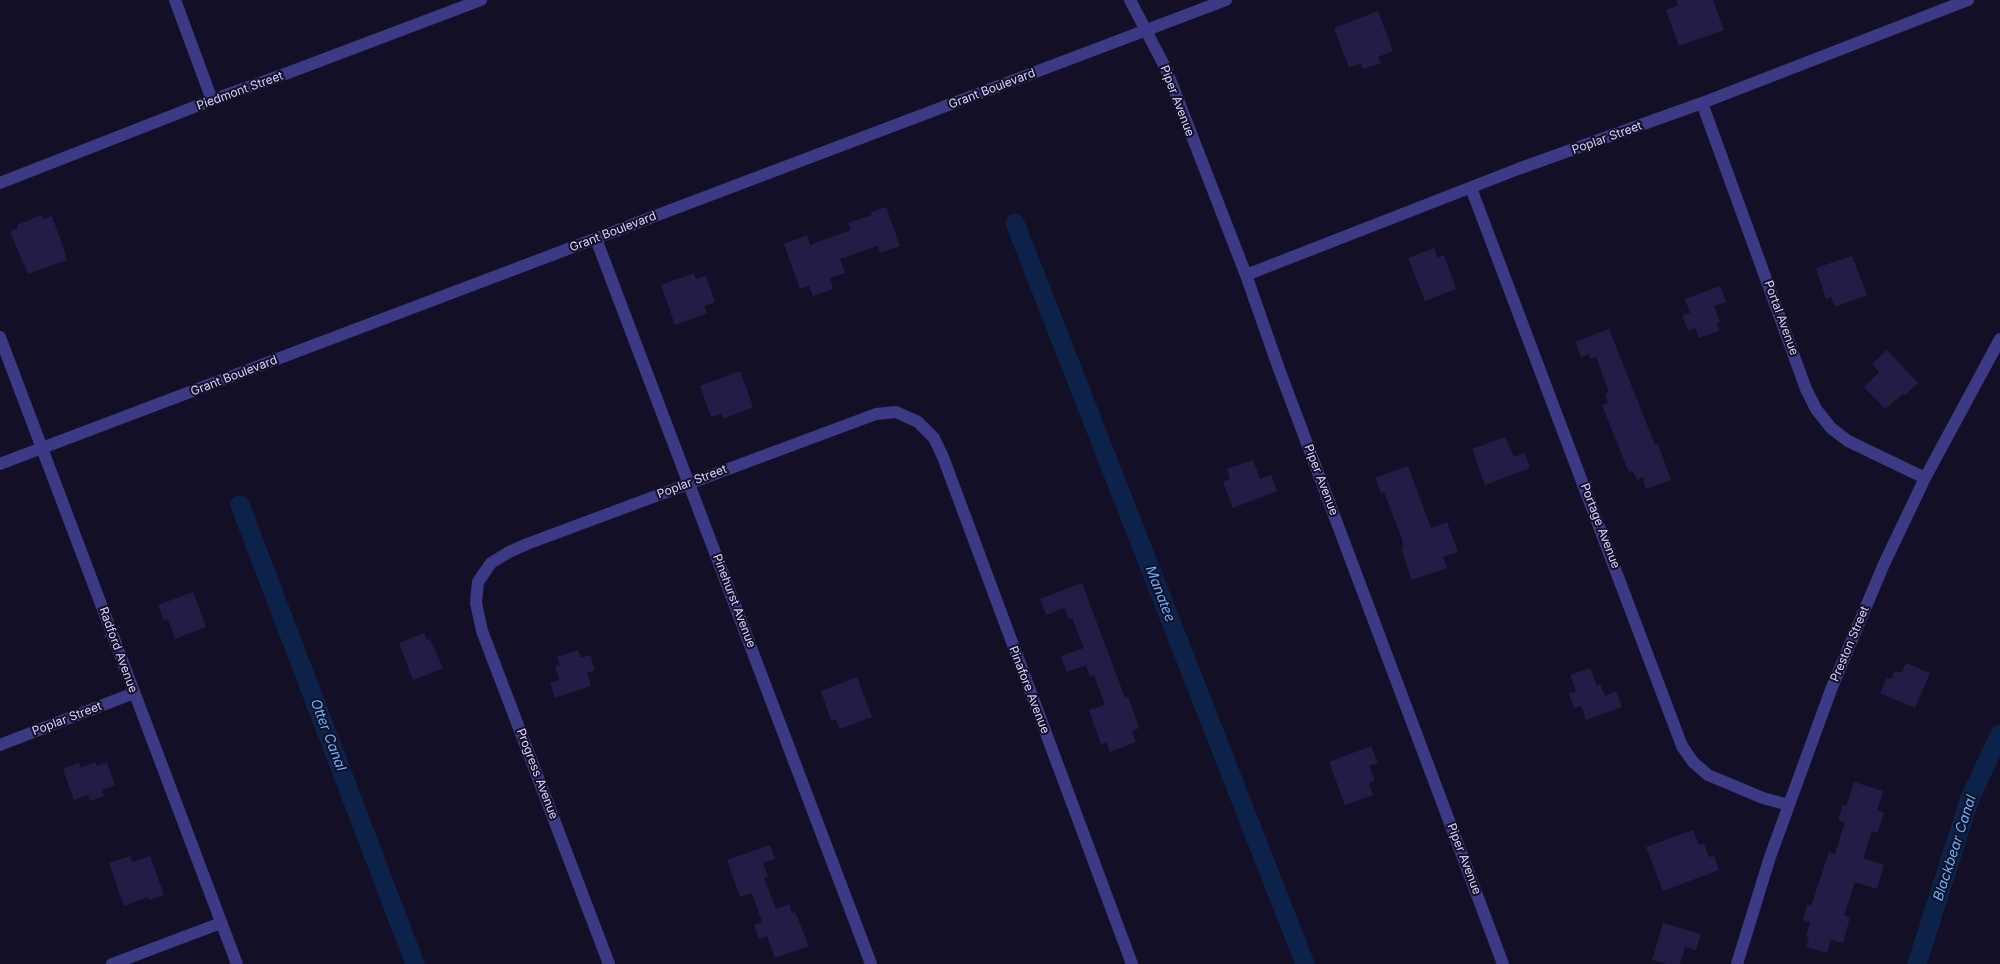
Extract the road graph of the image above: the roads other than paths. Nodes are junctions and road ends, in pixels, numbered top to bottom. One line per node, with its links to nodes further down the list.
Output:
1 (175, 0): 7 (street)
2 (481, 0): 7 (street, Piedmont Street)
3 (1130, 0): 6 (street, Piper Avenue)
4 (1226, 0): 6 (street, Grant Boulevard)
5 (1968, 0): 8 (street, Poplar Street)
6 (1146, 31): 11 (street, Grant Boulevard); 12 (street, Piper Avenue)
7 (212, 100): 9 (street, Piedmont Street)
8 (1702, 103): 10 (street, Poplar Street); 18 (street, Portal Avenue)
9 (0, 183)
10 (1471, 188): 12 (street, Poplar Street); 23 (street, Portage Avenue)
11 (596, 239): 16 (street, Grant Boulevard); 19 (street, Pinehurst Avenue)
12 (1246, 275): 30 (street, Piper Avenue)
13 (0, 337): 16 (street, Radford Avenue)
14 (2000, 339): 18 (street, Preston Street)
15 (918, 422): 19 (street, Poplar Street); 29 (street, Pinafore Avenue)
16 (42, 448): 17 (street, Grant Boulevard); 21 (street, Radford Avenue)
17 (0, 464)
18 (1925, 478): 23 (street, Preston Street)
19 (688, 483): 20 (street, Poplar Street); 28 (street, Pinehurst Avenue)
20 (478, 582): 27 (street, Progress Avenue)
21 (134, 693): 22 (street, Poplar Street); 24 (street, Radford Avenue)
22 (0, 745)
23 (1789, 805): 31 (street, Preston Street)
24 (221, 923): 25 (street); 26 (street, Radford Avenue)
25 (112, 964)
26 (237, 964)
27 (609, 964)
28 (871, 964)
29 (1132, 964)
30 (1503, 964)
31 (1737, 964)

